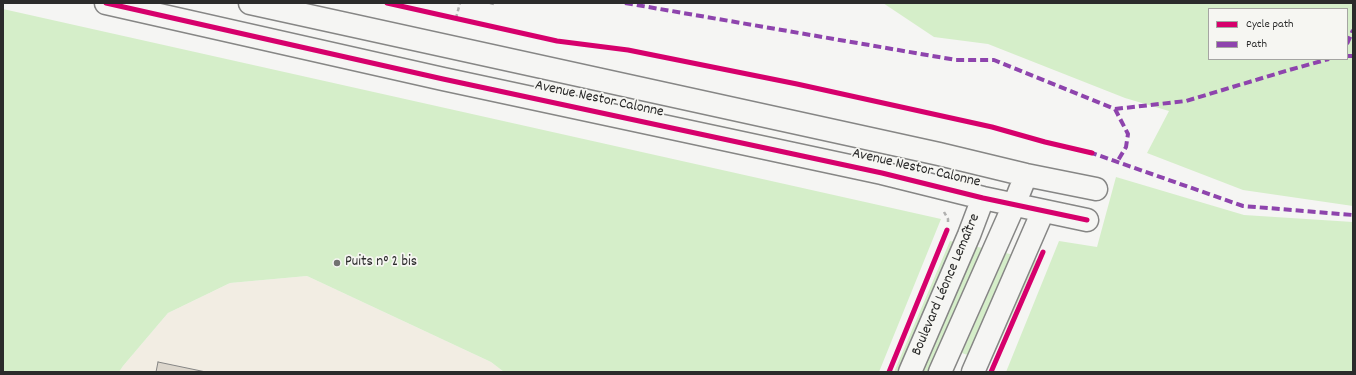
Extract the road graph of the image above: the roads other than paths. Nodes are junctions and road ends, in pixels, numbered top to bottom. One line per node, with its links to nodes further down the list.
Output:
1 (106, 3): 5 (street, Avenue Nestor Calonne)
2 (250, 3): 3 (street)
3 (1026, 175): 4 (street); 6 (street)
4 (1096, 189)
5 (983, 198): 6 (street, Avenue Nestor Calonne); 9 (street, Boulevard Léonce Lemaître)
6 (1014, 205): 7 (street, Avenue Nestor Calonne); 10 (street)
7 (1043, 211): 8 (street, Avenue Nestor Calonne); 11 (street)
8 (1087, 220)
9 (910, 372)
10 (940, 372)
11 (973, 372)

